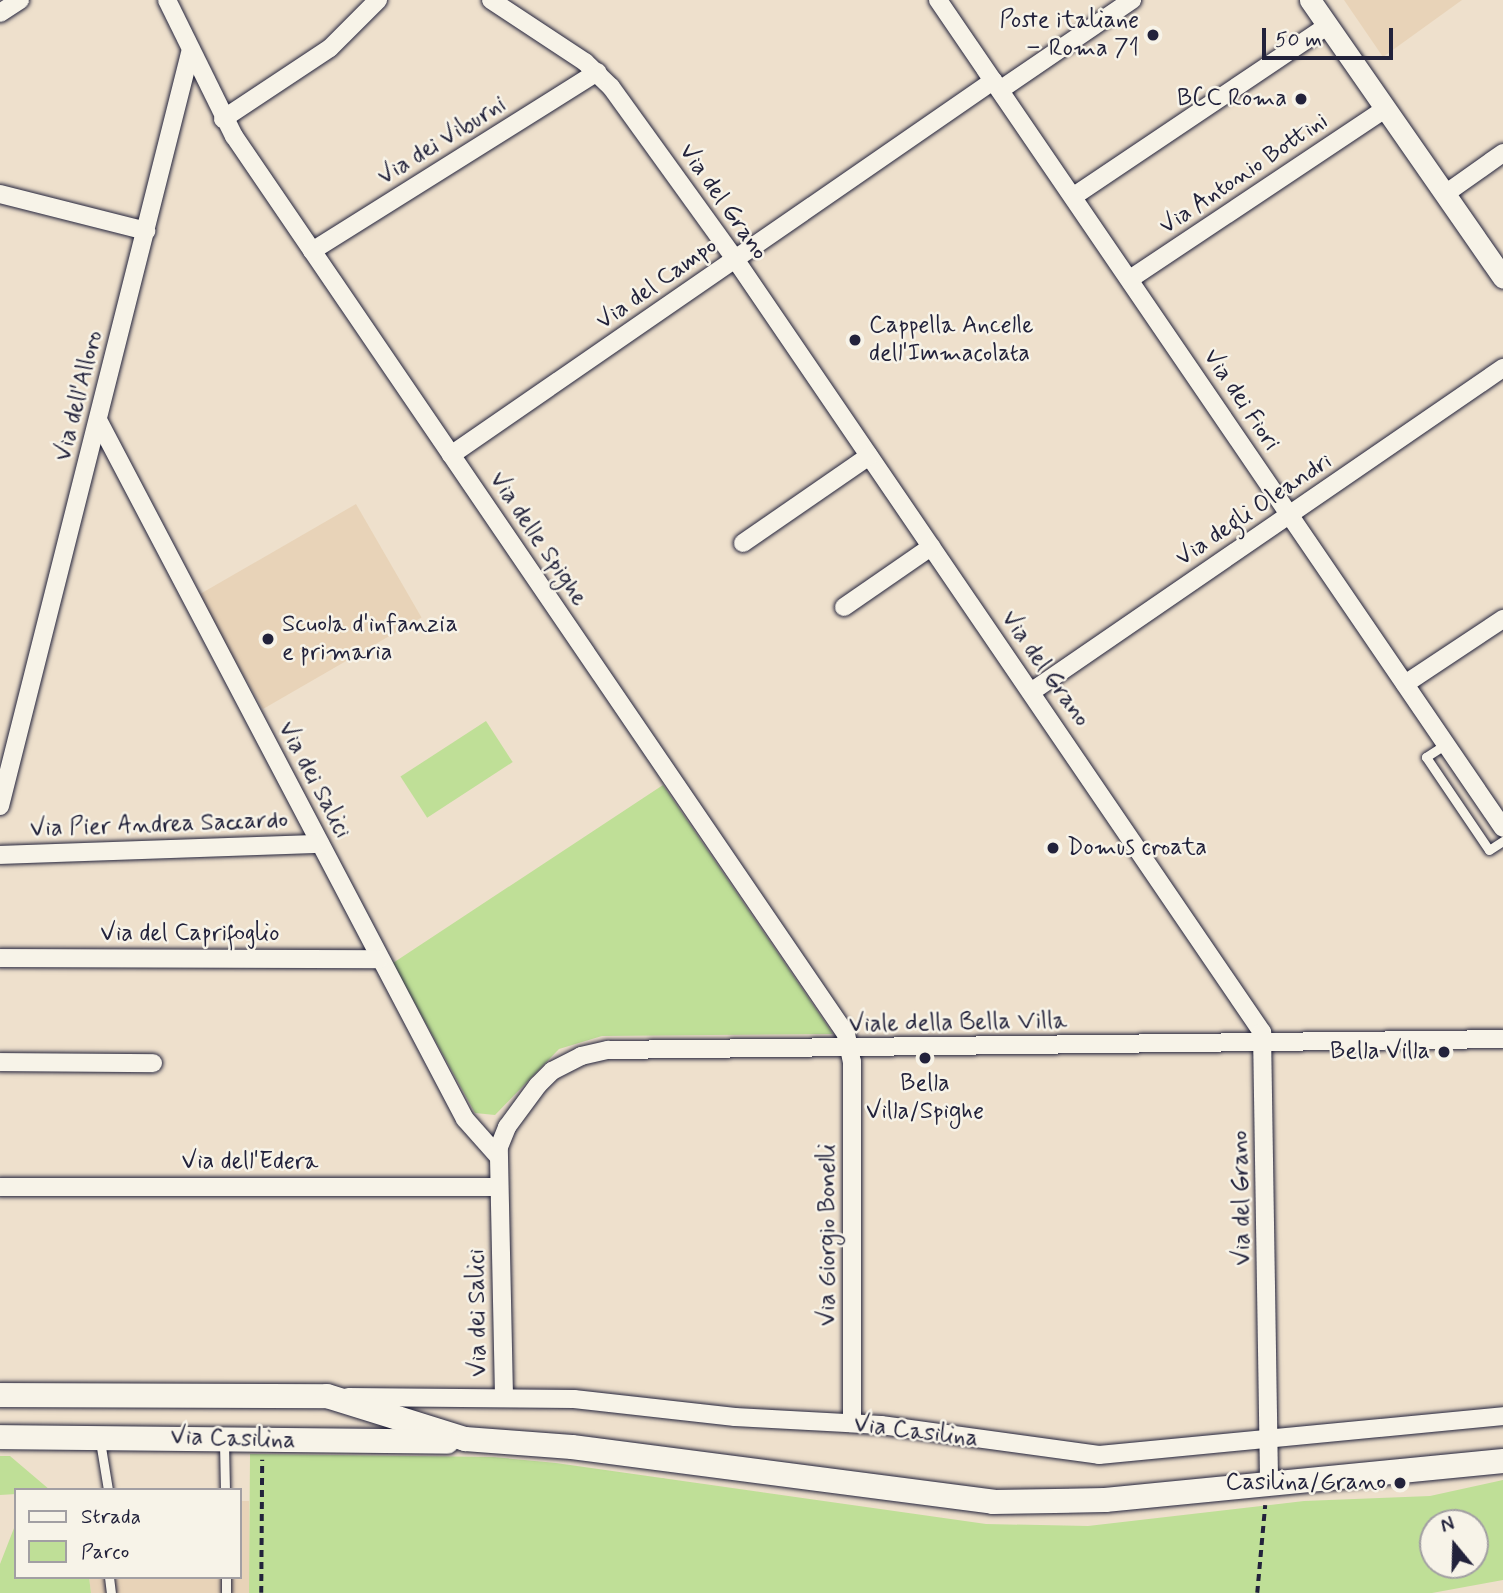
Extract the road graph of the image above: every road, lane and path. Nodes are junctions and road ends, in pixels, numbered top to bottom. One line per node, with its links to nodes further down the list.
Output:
1 (20, 0): 8 (street)
2 (167, 0): 10 (street)
3 (378, 0): 14 (street)
4 (491, 0): 11 (street, Via del Grano)
5 (938, 0): 12 (street, Via dei Fiori)
6 (1132, 0): 12 (street, Via del Campo)
7 (1310, 0): 9 (street)
8 (0, 13)
9 (1327, 26): 13 (street); 18 (street)
10 (190, 53): 14 (street, Via delle Spighe); 19 (street, Via dell'Alloro)
11 (597, 72): 20 (street, Via dei Viburni); 21 (street, Via del Grano)
12 (996, 86): 18 (street, Via dei Fiori); 21 (street, Via del Campo)
13 (1385, 109): 17 (street); 23 (street, Via Antonio Bottini)
14 (223, 119): 20 (street, Via delle Spighe)
15 (1503, 153): 17 (street)
16 (0, 194): 19 (street)
17 (1445, 194): 22 (street)
18 (1074, 196): 23 (street, Via dei Fiori)
19 (146, 231): 25 (street, Via dell'Alloro)
20 (312, 251): 26 (street, Via delle Spighe)
21 (735, 260): 26 (street, Via del Campo); 27 (street, Via del Grano)
22 (1503, 278)
23 (1130, 279): 28 (street, Via dei Fiori)
24 (1503, 368): 28 (street, Via degli Oleandri)
25 (98, 420): 36 (street, Via dell'Alloro); 39 (street, Via dei Salici)
26 (452, 455): 45 (street, Via delle Spighe)
27 (869, 456): 29 (street); 30 (street, Via del Grano)
28 (1290, 515): 33 (street, Via dei Fiori); 34 (street, Via degli Oleandri)
29 (743, 543)
30 (931, 547): 31 (street); 34 (street, Via del Grano)
31 (844, 607)
32 (1503, 619): 33 (street)
33 (1405, 684): 35 (street, Via dei Fiori)
34 (1031, 692): 44 (street, Via del Grano)
35 (1446, 744): 37 (street, Via dei Fiori); 38 (lane)
36 (0, 806)
37 (1503, 828)
38 (1503, 841)
39 (320, 844): 40 (street, Via Pier Andrea Saccardo); 42 (street, Via dei Salici)
40 (0, 855)
41 (0, 958): 42 (street, Via del Caprifoglio)
42 (379, 959): 48 (street, Via dei Salici)
43 (1503, 1038): 44 (street, Viale della Bella Villa)
44 (1265, 1044): 45 (street, Viale della Bella Villa); 61 (street, Via del Grano)
45 (851, 1048): 48 (street, Viale della Bella Villa); 55 (street, Via Giorgio Bonelli)
46 (0, 1062): 47 (street)
47 (153, 1063)
48 (498, 1155): 50 (street, Viale della Bella Villa)
49 (0, 1187): 50 (street, Via dell'Edera)
50 (499, 1187): 53 (street, Via dei Salici)
51 (0, 1395): 52 (main road, Via Casilina)
52 (327, 1396): 53 (street, Via Casilina); 59 (main road, Via Casilina)
53 (504, 1396): 55 (street, Via Casilina)
54 (1503, 1416): 61 (street, Via Casilina)
55 (852, 1422): 61 (street, Via Casilina)
56 (99, 1436): 57 (main road, Via Casilina); 58 (main road, Via Casilina); 64 (lane)
57 (0, 1437)
58 (224, 1439): 60 (main road, Via Casilina); 65 (lane)
59 (465, 1439): 60 (main road, Via Casilina); 63 (main road, Via Casilina)
60 (260, 1441): 66 (path)
61 (1269, 1441): 63 (street, Via del Grano)
62 (1503, 1461): 63 (main road, Via Casilina)
63 (1269, 1485): 67 (path)
64 (108, 1488)
65 (225, 1488)
66 (261, 1593)
67 (1257, 1593)

